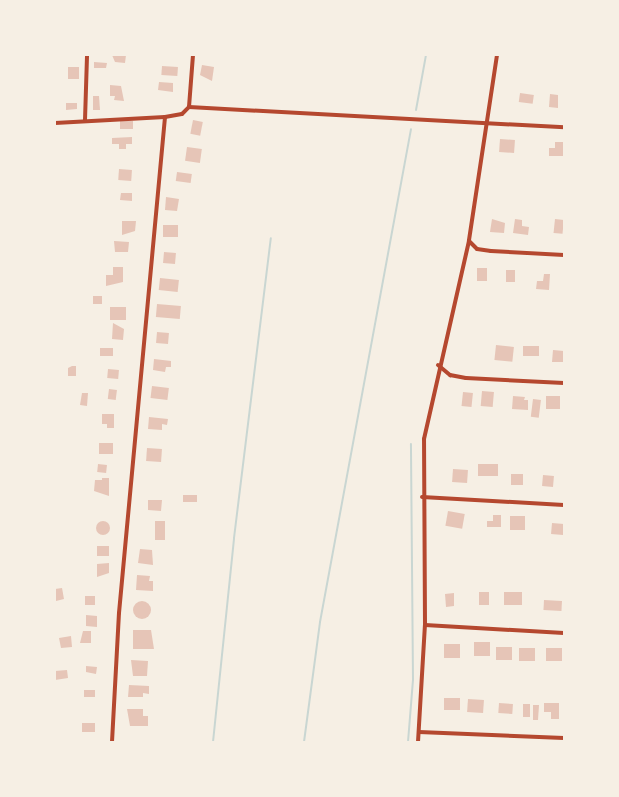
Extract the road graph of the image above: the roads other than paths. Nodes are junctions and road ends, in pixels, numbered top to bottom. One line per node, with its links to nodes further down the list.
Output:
1 (87, 55): 6 (street)
2 (193, 55): 4 (street)
3 (497, 55): 8 (street)
4 (189, 107): 5 (street); 8 (street)
5 (165, 117): 6 (street); 20 (street)
6 (84, 120): 7 (street)
7 (55, 123)
8 (485, 123): 9 (street); 10 (street)
9 (564, 127)
10 (469, 241): 11 (street); 12 (street)
11 (564, 255)
12 (438, 366): 13 (street); 14 (street)
13 (564, 383)
14 (422, 497): 15 (street); 16 (street)
15 (564, 505)
16 (425, 625): 17 (street); 18 (street)
17 (564, 633)
18 (419, 732): 19 (street); 21 (street)
19 (564, 738)
20 (112, 742)
21 (418, 742)

